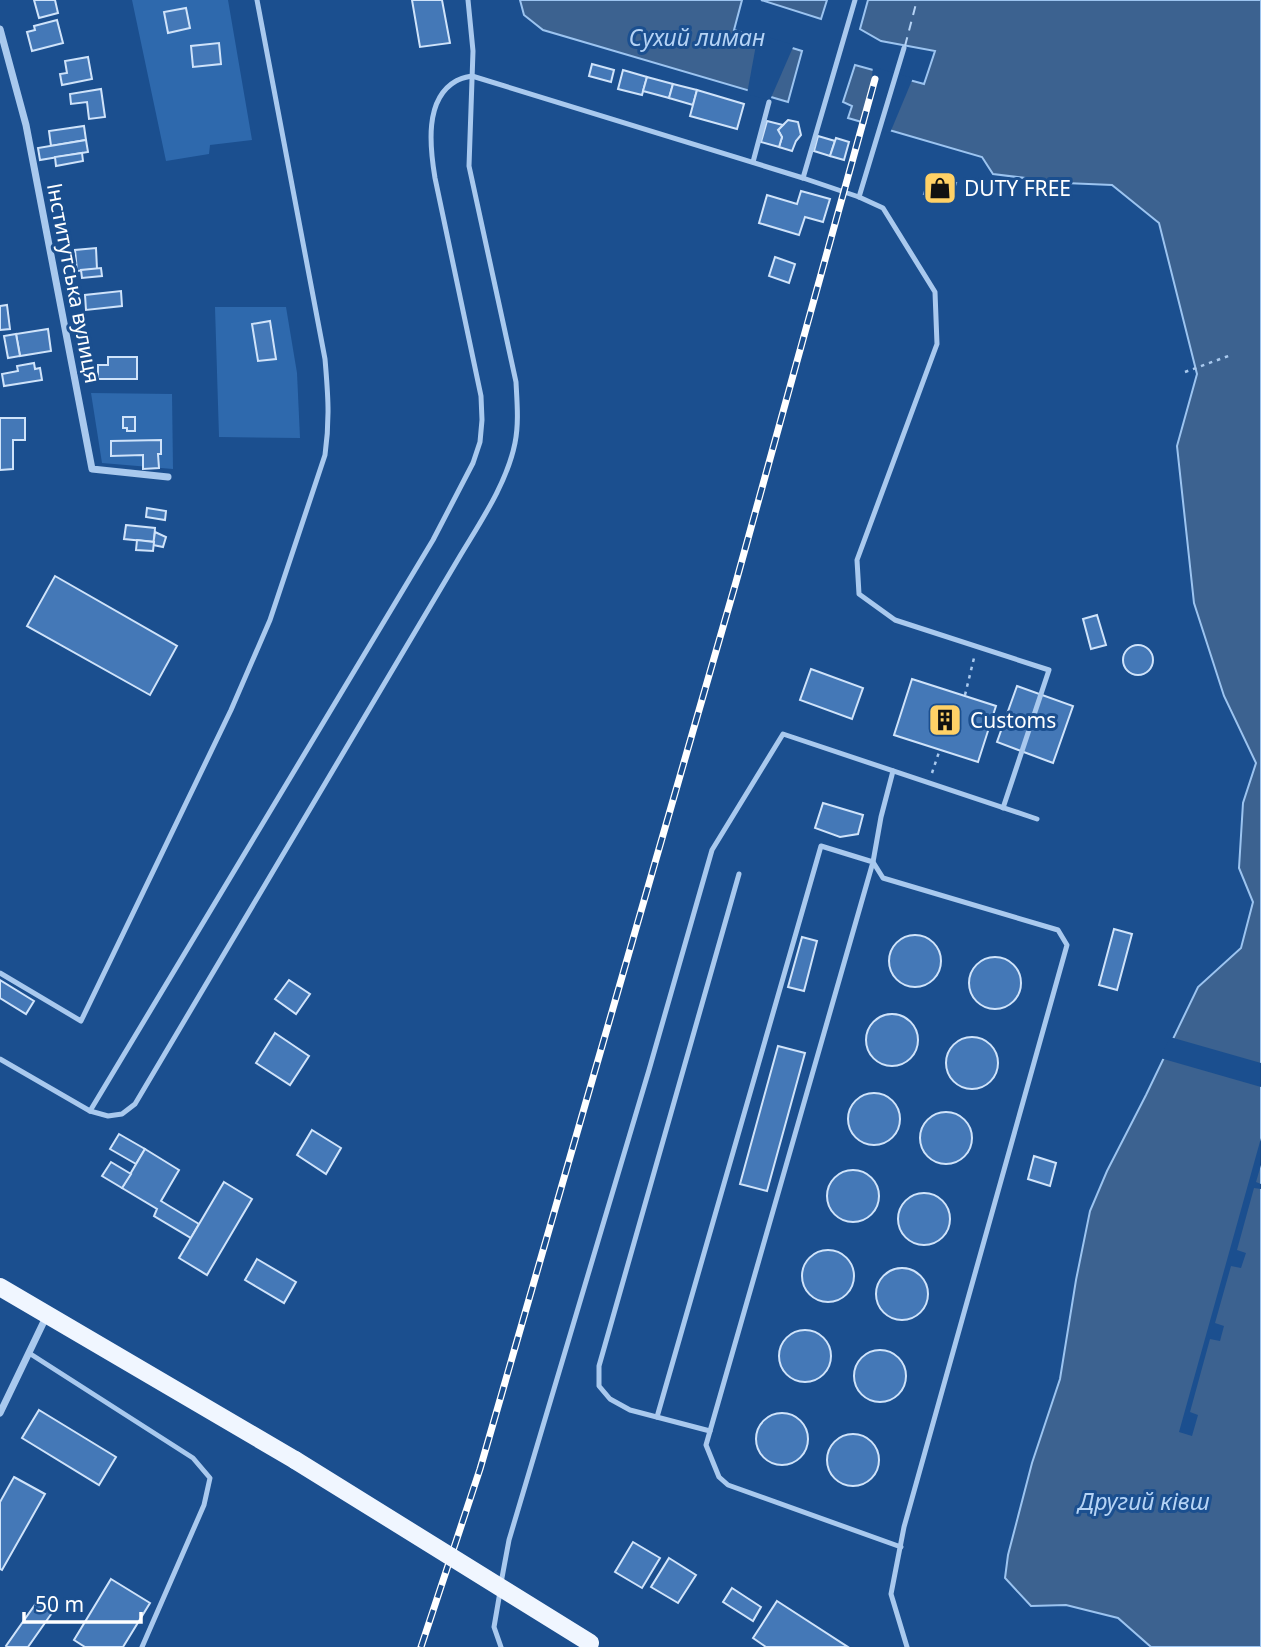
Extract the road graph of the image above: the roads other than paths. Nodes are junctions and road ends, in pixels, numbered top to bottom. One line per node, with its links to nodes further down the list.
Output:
1 (257, 0): 17 (lane)
2 (468, 0): 6 (lane)
3 (855, 0): 9 (lane)
4 (0, 29): 11 (street, Інститутська вулиця)
5 (904, 48): 10 (lane)
6 (472, 76): 8 (lane); 19 (lane); 19 (lane)
7 (769, 102): 8 (lane)
8 (753, 162): 9 (lane)
9 (803, 178): 10 (lane)
10 (859, 197): 13 (lane)
11 (169, 477)
12 (893, 771): 13 (lane); 15 (lane); 29 (lane)
13 (1003, 808): 14 (lane)
14 (1037, 820)
15 (873, 862): 24 (lane); 25 (lane); 26 (lane)
16 (739, 874): 24 (lane)
17 (0, 973)
18 (0, 1059): 19 (lane)
19 (90, 1111)
20 (0, 1287): 21 (main road)
21 (48, 1314): 22 (street); 27 (main road, bridge)
22 (29, 1353): 23 (street); 28 (lane)
23 (0, 1413)
24 (657, 1417): 25 (lane)
25 (710, 1432): 26 (lane)
26 (901, 1547): 30 (lane)
27 (592, 1645)
28 (142, 1647)
29 (501, 1647)
30 (907, 1647)

